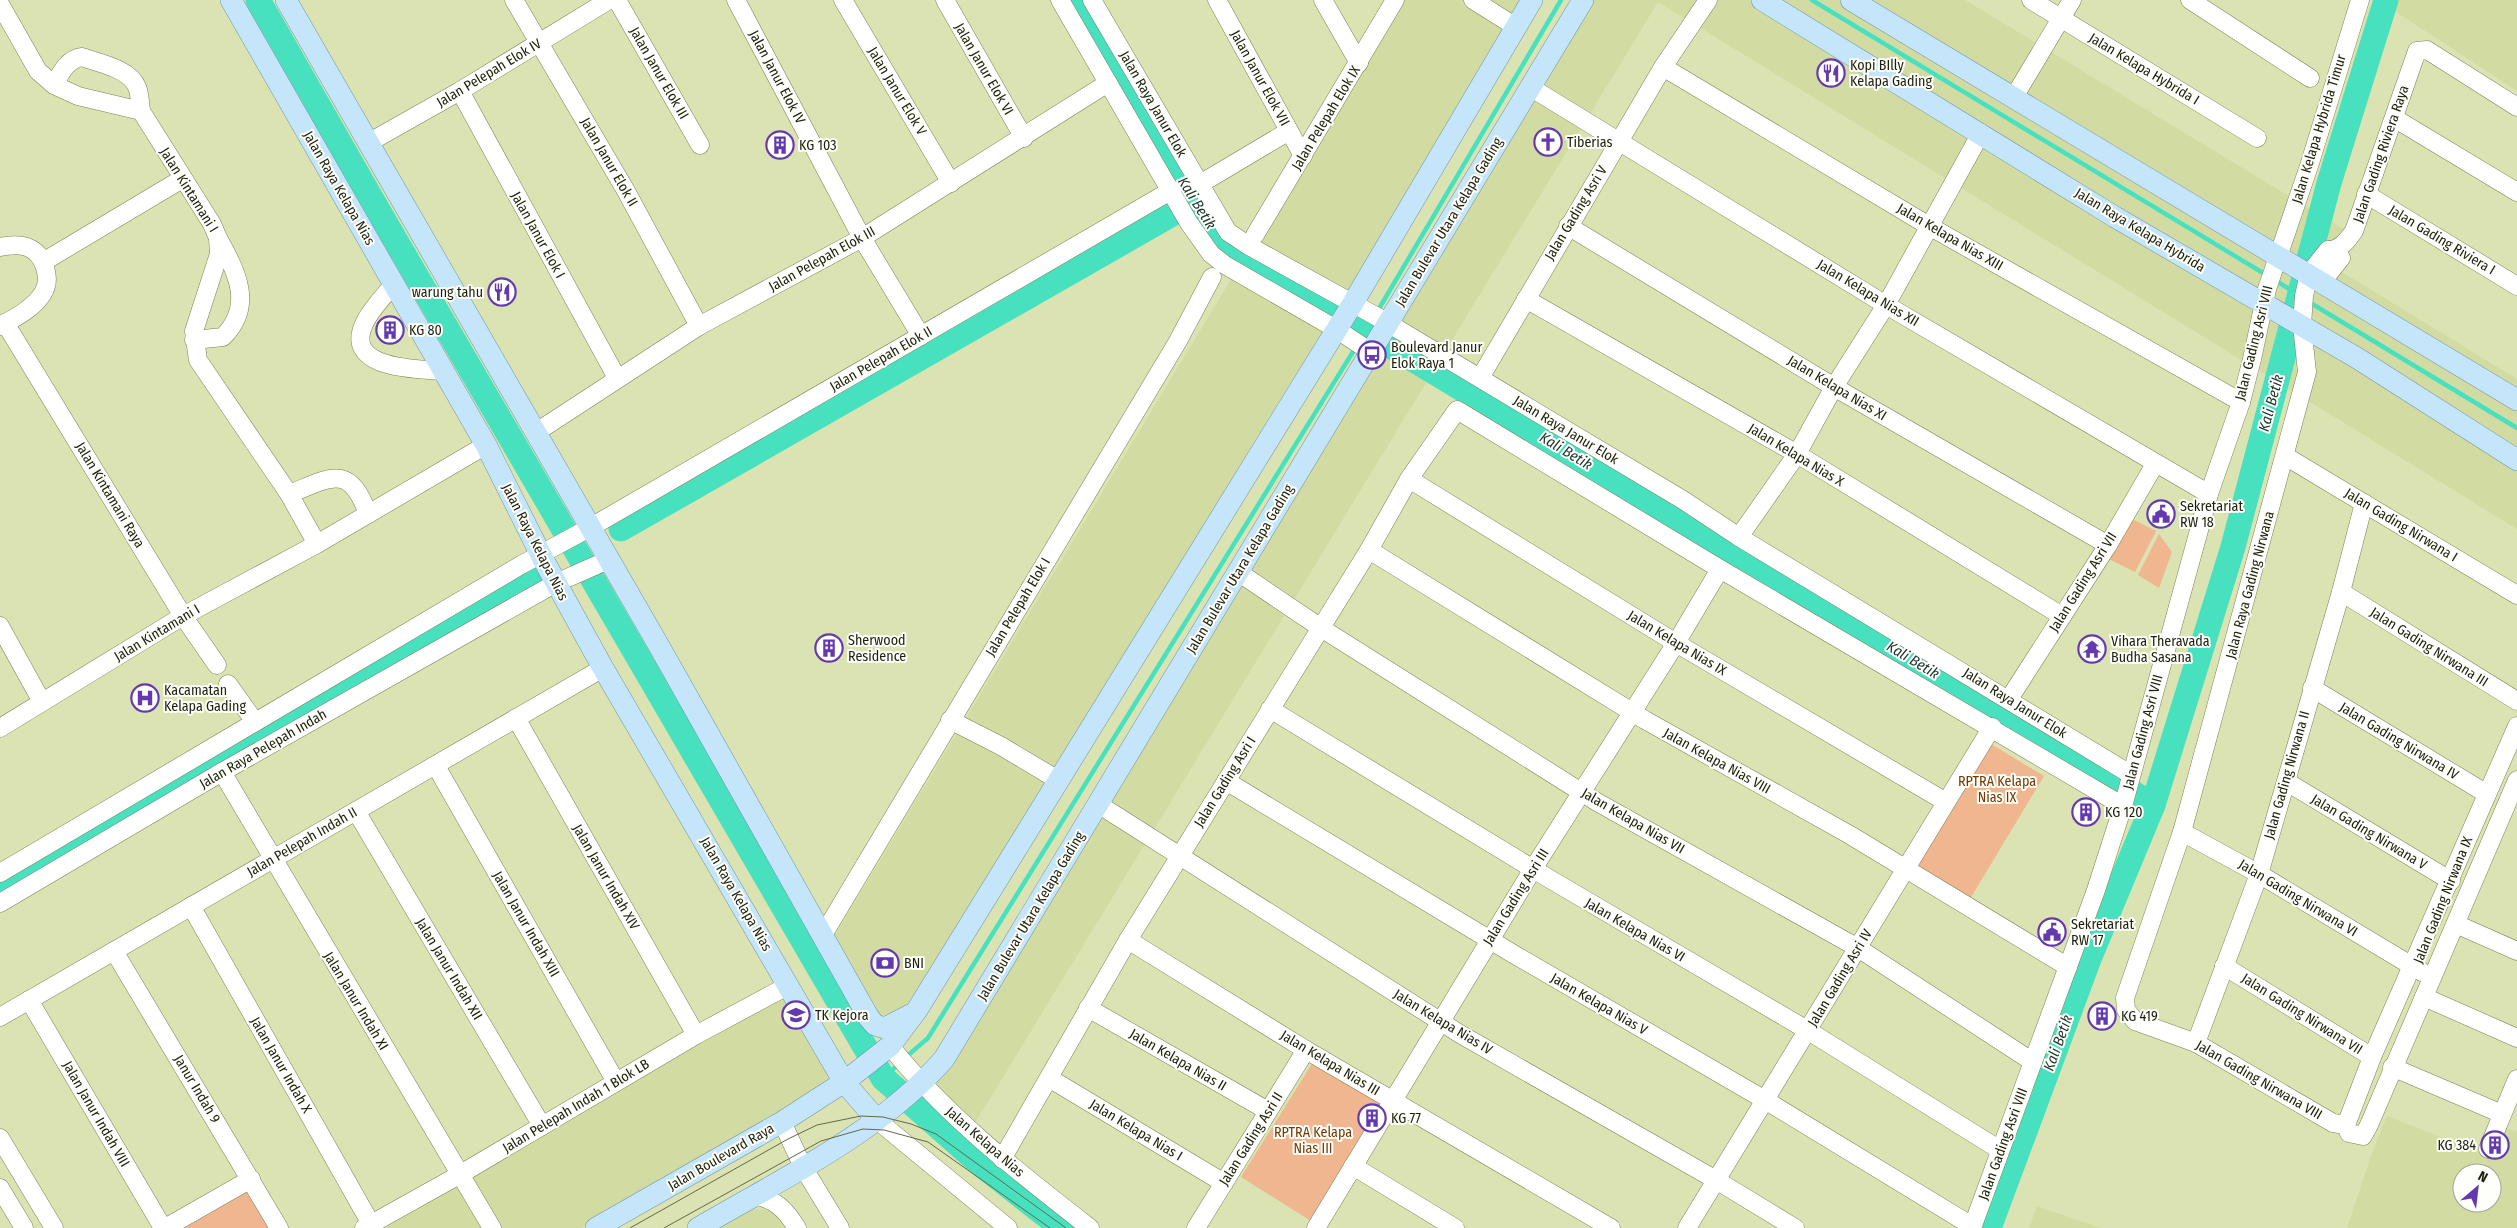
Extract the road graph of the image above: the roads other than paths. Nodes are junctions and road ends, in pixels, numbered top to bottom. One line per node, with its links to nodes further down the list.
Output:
1 (231, 0): 62 (main road, Jalan Raya Kelapa Nias)
2 (286, 0): 43 (main road)
3 (514, 0): 27 (street, Jalan Janur Elok II)
4 (609, 0): 27 (street, Jalan Pelepah Elok IV)
5 (617, 0): 45 (street, Jalan Janur Elok III)
6 (736, 0): 57 (street, Jalan Janur Elok IV)
7 (843, 0): 48 (street, Jalan Janur Elok V)
8 (945, 0): 41 (street, Jalan Janur Elok VI)
9 (1060, 0): 31 (street, Jalan Raya Janur Elok)
10 (1092, 0): 49 (street, Jalan Raya Janur Elok)
11 (1217, 0): 39 (street, Jalan Janur Elok VII)
12 (1323, 0): 28 (street)
13 (1395, 0): 28 (street, Jalan Pelepah Elok IX)
14 (1472, 0): 26 (street)
15 (1532, 0): 26 (main road)
16 (1582, 0): 33 (main road, Jalan Bulevar Utara Kelapa Gading)
17 (1708, 0): 29 (street, Jalan Gading Asri V)
18 (1762, 0): 40 (main road, Jalan Raya Kelapa Hybrida)
19 (1851, 0): 35 (main road, Jalan Raya Kelapa Hybrida)
20 (2031, 0): 25 (street, Jalan Kelapa Hybrida I)
21 (2072, 0): 25 (street)
22 (2190, 0): 30 (street)
23 (2360, 0): 60 (street, Jalan Kelapa Hybrida Timur)
24 (0, 4): 32 (street)
25 (2061, 18): 35 (street); 42 (street, Jalan Kelapa Hybrida I)
26 (1516, 27): 67 (main road)
27 (539, 43): 34 (street, Jalan Pelepah Elok IV); 70 (street, Jalan Janur Elok II)
28 (1359, 62): 46 (street, Jalan Pelepah Elok IX)
29 (1664, 67): 44 (street, Jalan Gading Asri V); 54 (street, Jalan Kelapa Nias XIII)
30 (2310, 78)
31 (1108, 83): 41 (street, Jalan Pelepah Elok III); 50 (street, Jalan Raya Janur Elok)
32 (54, 85): 37 (street); 37 (street, Jalan Kintamani I)
33 (1530, 87): 44 (street, Jalan Kelapa Nias XII); 73 (main road, Jalan Bulevar Utara Kelapa Gading)
34 (460, 92): 43 (street, Jalan Pelepah Elok IV); 76 (street, Jalan Janur Elok I)
35 (2014, 97): 60 (main road, Jalan Raya Kelapa Hybrida)
36 (2517, 107): 38 (street, Jalan Gading Riviera Raya)
37 (141, 111): 47 (street, Jalan Kintamani I)
38 (2394, 118): 51 (street); 52 (street, Jalan Gading Riviera Raya)
39 (1289, 132): 46 (street, Jalan Janur Elok VII); 49 (street)
40 (1981, 133): 54 (street); 66 (main road, Jalan Raya Kelapa Hybrida)
41 (1024, 138): 48 (street, Jalan Pelepah Elok III)
42 (2257, 138)
43 (368, 143): 81 (main road)
44 (1618, 143): 53 (street, Jalan Gading Asri V); 68 (street, Jalan Kelapa Nias XII)
45 (700, 145)
46 (1303, 156): 55 (street, Jalan Pelepah Elok IX)
47 (182, 179): 56 (street, Jalan Kintamani I); 59 (street)
48 (951, 183): 57 (street, Jalan Pelepah Elok III)
49 (1200, 184): 67 (street, Jalan Raya Janur Elok)
50 (1173, 192): 71 (street, Jalan Raya Janur Elok); 72 (street, Jalan Pelepah Elok II)
51 (2517, 192)
52 (2366, 194): 63 (street, Jalan Gading Riviera I); 64 (street, Jalan Gading Riviera Raya)
53 (1568, 226): 65 (street, Jalan Gading Asri V); 78 (street, Jalan Kelapa Nias XI)
54 (1930, 226): 68 (street); 80 (street, Jalan Kelapa Nias XIII)
55 (1255, 235)
56 (218, 238): 74 (street, Jalan Kintamani I); 74 (street)
57 (862, 238): 70 (street, Jalan Pelepah Elok III); 72 (street, Jalan Janur Elok IV)
58 (0, 247): 59 (street)
59 (43, 262): 69 (street)
60 (2279, 263): 64 (main road, Jalan Raya Kelapa Hybrida); 66 (street, Jalan Gading Asri VIII)
61 (1212, 277): 119 (street, Jalan Pelepah Elok I)
62 (394, 284): 75 (main road, Jalan Raya Kelapa Nias); 75 (street)
63 (2517, 286)
64 (2306, 296): 66 (main road, Jalan Raya Kelapa Hybrida); 79 (main road, Jalan Raya Kelapa Hybrida); 84 (street, Jalan Raya Gading Nirwana); 85 (main road, Jalan Raya Kelapa Hybrida)
65 (1526, 299): 77 (street, Jalan Gading Asri V); 83 (street, Jalan Kelapa Nias X)
66 (2267, 301): 80 (street, Jalan Gading Asri VIII)
67 (1354, 305): 71 (main road); 73 (street, Jalan Raya Janur Elok)
68 (1886, 305): 78 (street); 86 (street, Jalan Kelapa Nias XII)
69 (2, 325): 104 (street, Jalan Kintamani Raya)
70 (699, 326): 76 (street, Jalan Pelepah Elok III)
71 (1338, 328): 73 (street, Jalan Raya Janur Elok); 127 (main road)
72 (921, 336): 92 (street, Jalan Pelepah Elok II)
73 (1378, 336): 77 (street, Jalan Raya Janur Elok); 100 (main road, Jalan Bulevar Utara Kelapa Gading)
74 (194, 340): 88 (street, Jalan Kintamani I)
75 (444, 371): 82 (main road, Jalan Raya Kelapa Nias)
76 (617, 378): 81 (street, Jalan Pelepah Elok III)
77 (1480, 378): 93 (street, Jalan Raya Janur Elok)
78 (1834, 387): 83 (street); 95 (street, Jalan Kelapa Nias XI)
79 (2517, 400)
80 (2240, 402): 89 (street, Jalan Gading Asri VIII)
81 (535, 433): 92 (main road)
82 (486, 445): 91 (street, Jalan Kintamani I); 97 (main road, Jalan Raya Kelapa Nias)
83 (1797, 454): 93 (street); 105 (street, Jalan Kelapa Nias X)
84 (2285, 456): 90 (street, Jalan Gading Nirwana I); 137 (street, Jalan Raya Gading Nirwana)
85 (2517, 460)
86 (2155, 464): 89 (street, Jalan Kelapa Nias XII); 95 (street, Jalan Gading Asri VII)
87 (1409, 479): 96 (street, Jalan Gading Asri I); 99 (street, Jalan Gading Asri I); 108 (street, Jalan Kelapa Nias IX)
88 (289, 494): 91 (street); 94 (street, Jalan Kintamani I)
89 (2209, 494): 126 (street, Jalan Gading Asri VIII)
90 (2364, 503): 102 (street, Jalan Gading Nirwana II); 103 (street, Jalan Gading Nirwana I)
91 (368, 514): 94 (street, Jalan Kintamani I)
92 (588, 529): 97 (street, Jalan Pelepah Elok II); 98 (main road)
93 (1740, 537): 113 (street, Jalan Raya Janur Elok)
94 (317, 544): 104 (street, Jalan Kintamani I)
95 (2108, 545): 105 (street, Jalan Gading Asri VII)
96 (1369, 550): 107 (street, Jalan Gading Asri I); 117 (street, Jalan Kelapa Nias VIII)
97 (544, 554): 101 (main road, Jalan Raya Kelapa Nias); 120 (street, Jalan Raya Pelepah Indah)
98 (605, 559): 101 (street, Jalan Raya Pelepah Indah); 149 (main road)
99 (1720, 569): 108 (street, Jalan Gading Asri III); 123 (street)
100 (1238, 572): 107 (street, Jalan Kelapa Nias VII); 134 (main road, Jalan Bulevar Utara Kelapa Gading)
101 (559, 580): 110 (main road, Jalan Raya Kelapa Nias); 125 (street, Jalan Raya Pelepah Indah)
102 (2341, 592): 112 (street, Jalan Gading Nirwana II); 114 (street, Jalan Gading Nirwana III)
103 (2517, 595)
104 (183, 616): 109 (street, Jalan Kintamani Raya); 115 (street, Jalan Kintamani I)
105 (2062, 616): 113 (street, Jalan Gading Asri VII)
106 (0, 626): 115 (street)
107 (1321, 628): 116 (street, Jalan Gading Asri I); 131 (street, Jalan Kelapa Nias VII)
108 (1676, 643): 117 (street, Jalan Gading Asri III); 133 (street, Jalan Kelapa Nias IX)
109 (217, 665)
110 (603, 668): 118 (street, Jalan Pelepah Indah II); 159 (main road, Jalan Raya Kelapa Nias)
111 (228, 684): 120 (street)
112 (2312, 688): 130 (street, Jalan Gading Nirwana II); 132 (street, Jalan Gading Nirwana IV)
113 (2010, 699): 126 (street, Jalan Raya Janur Elok)
114 (2517, 701)
115 (42, 702): 122 (street, Jalan Kintamani I)
116 (1270, 709): 129 (street, Jalan Gading Asri I); 140 (street, Jalan Kelapa Nias VI)
117 (1632, 712): 131 (street, Jalan Gading Asri III); 141 (street, Jalan Kelapa Nias VIII)
118 (516, 718): 124 (street, Jalan Pelepah Indah II); 167 (street, Jalan Janur Indah XIV)
119 (950, 720): 127 (street); 149 (street, Jalan Pelepah Elok I)
120 (255, 722): 142 (street, Jalan Raya Pelepah Indah)
121 (2517, 726): 132 (street, Jalan Gading Nirwana IX)
122 (0, 728)
123 (1992, 728): 133 (street, Jalan Gading Asri IV); 135 (street)
124 (436, 766): 136 (street, Jalan Pelepah Indah II); 178 (street, Jalan Janur Indah XIII)
125 (222, 772): 139 (street, Jalan Janur Indah XI); 146 (street, Jalan Raya Pelepah Indah)
126 (2130, 775): 135 (street, Jalan Gading Asri VIII)
127 (1058, 780): 163 (main road)
128 (2517, 780): 148 (street, Jalan Gading Nirwana IX)
129 (1226, 781): 138 (street, Jalan Gading Asri I); 151 (street, Jalan Kelapa Nias V)
130 (2287, 782): 143 (street, Jalan Gading Nirwana II); 144 (street, Jalan Gading Nirwana V)
131 (1583, 792): 140 (street, Jalan Gading Asri III); 152 (street, Jalan Kelapa Nias VII)
132 (2487, 794): 144 (street, Jalan Gading Nirwana IX)
133 (1946, 802): 141 (street, Jalan Gading Asri IV)
134 (1098, 804): 138 (street, Jalan Kelapa Nias IV); 179 (main road, Jalan Bulevar Utara Kelapa Gading)
135 (2123, 805): 157 (street, Jalan Gading Asri VIII)
136 (356, 812): 139 (street, Jalan Pelepah Indah II); 186 (street, Jalan Janur Indah XII)
137 (2182, 832): 143 (street, Jalan Gading Nirwana VI); 145 (street, Jalan Raya Gading Nirwana)
138 (1180, 856): 150 (street, Jalan Gading Asri I); 165 (street, Jalan Kelapa Nias IV)
139 (272, 859): 147 (street, Jalan Pelepah Indah II); 194 (street, Jalan Janur Indah XI)
140 (1533, 869): 151 (street, Jalan Gading Asri III); 166 (street, Jalan Kelapa Nias VI)
141 (1906, 869): 152 (street, Jalan Gading Asri IV); 157 (street, Jalan Kelapa Nias VIII)
142 (0, 873)
143 (2259, 874): 155 (street, Jalan Gading Nirwana II); 156 (street, Jalan Gading Nirwana VI)
144 (2451, 881): 156 (street, Jalan Gading Nirwana IX)
145 (2162, 891): 169 (street, Jalan Gading Nirwana VIII)
146 (0, 903)
147 (190, 906): 153 (street, Jalan Pelepah Indah II); 200 (street, Jalan Janur Indah X)
148 (2456, 924): 154 (street); 158 (street, Jalan Gading Nirwana IX)
149 (823, 935): 163 (main road)
150 (1128, 940): 162 (street, Jalan Gading Asri I); 170 (street, Jalan Kelapa Nias III)
151 (1490, 940): 165 (street, Jalan Gading Asri III); 180 (street, Jalan Kelapa Nias V)
152 (1858, 948): 166 (street, Jalan Gading Asri IV); 173 (street, Jalan Kelapa Nias VII)
153 (114, 951): 161 (street, Jalan Pelepah Indah II); 195 (street, Janur Indah 9)
154 (2517, 951)
155 (2224, 966): 169 (street, Jalan Gading Nirwana II); 172 (street, Jalan Gading Nirwana VII)
156 (2413, 966): 158 (street, Jalan Gading Nirwana IX); 172 (street, Jalan Gading Nirwana VII)
157 (2068, 967): 173 (street, Jalan Gading Asri VIII)
158 (2432, 978): 160 (street)
159 (789, 985): 167 (street, Jalan Pelepah Indah 1 Blok LB); 175 (main road, Jalan Raya Kelapa Nias)
160 (2424, 997): 168 (street); 174 (street)
161 (29, 1000): 164 (street, Jalan Pelepah Indah II); 204 (street, Jalan Janur Indah VIII)
162 (1088, 1008): 176 (street, Jalan Gading Asri I); 182 (street, Jalan Kelapa Nias II)
163 (918, 1010): 171 (main road)
164 (0, 1017)
165 (1440, 1021): 181 (street, Jalan Gading Asri III); 196 (street, Jalan Kelapa Nias IV)
166 (1808, 1030): 180 (street, Jalan Gading Asri IV); 190 (street, Jalan Kelapa Nias VI)
167 (696, 1035): 178 (street, Jalan Pelepah Indah 1 Blok LB)
168 (2517, 1038)
169 (2196, 1042): 187 (street, Jalan Gading Nirwana VIII)
170 (1306, 1050): 181 (street, Jalan Kelapa Nias III); 182 (street, Jalan Gading Asri II)
171 (888, 1053): 175 (main road); 179 (street, Jalan Kelapa Nias)
172 (2372, 1057): 187 (street)
173 (2033, 1062): 190 (street, Jalan Gading Asri VIII)
174 (2392, 1068): 183 (street); 187 (street, Jalan Gading Nirwana VIII)
175 (849, 1078): 184 (main road, Jalan Raya Kelapa Nias); 185 (main road, Jalan Boulevard Raya)
176 (1049, 1078): 191 (street, Jalan Gading Asri I); 197 (street, Jalan Kelapa Nias I)
177 (2517, 1079): 183 (street)
178 (616, 1082): 186 (street, Jalan Pelepah Indah 1 Blok LB)
179 (916, 1082): 184 (main road, Jalan Bulevar Utara Kelapa Gading); 191 (street, Jalan Kelapa Nias)
180 (1765, 1100): 196 (street, Jalan Gading Asri IV); 201 (street, Jalan Kelapa Nias V)
181 (1393, 1101): 192 (street, Jalan Gading Asri III); 216 (street, Jalan Kelapa Nias III)
182 (1268, 1111): 197 (street, Jalan Gading Asri II)
183 (2502, 1114): 189 (street)
184 (877, 1120): 193 (main road); 211 (street)
185 (782, 1122): 193 (street); 207 (main road, Jalan Boulevard Raya)
186 (542, 1126): 194 (street, Jalan Pelepah Indah 1 Blok LB)
187 (2346, 1126)
188 (0, 1138): 203 (street)
189 (2488, 1149)
190 (2000, 1150): 201 (street, Jalan Gading Asri VIII)
191 (1002, 1159): 212 (street, Jalan Kelapa Nias)
192 (1353, 1166): 214 (street, Jalan Gading Asri III); 215 (street)
193 (803, 1167): 199 (main road); 210 (street)
194 (459, 1175): 200 (street, Jalan Pelepah Indah 1 Blok LB); 206 (street, Jalan Janur Indah XI)
195 (251, 1179): 204 (street); 205 (street, Janur Indah 9)
196 (1716, 1180): 217 (street, Jalan Gading Asri IV); 218 (street, Jalan Kelapa Nias IV)
197 (1224, 1183): 213 (street, Jalan Gading Asri II)
198 (0, 1188): 202 (street)
199 (754, 1195): 208 (main road); 209 (street)
200 (367, 1226)
201 (1972, 1227)
202 (24, 1228)
203 (54, 1228)
204 (164, 1228)
205 (279, 1228)
206 (492, 1228)
207 (596, 1228)
208 (698, 1228)
209 (797, 1228)
210 (840, 1228)
211 (1008, 1228)
212 (1090, 1228)
213 (1196, 1228)
214 (1316, 1228)
215 (1455, 1228)
216 (1611, 1228)
217 (1687, 1228)
218 (1795, 1228)

